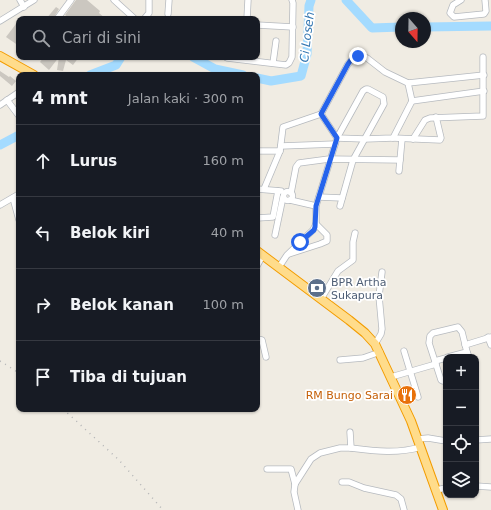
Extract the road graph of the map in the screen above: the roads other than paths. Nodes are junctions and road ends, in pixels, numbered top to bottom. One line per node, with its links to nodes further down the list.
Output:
1 (20, 0): 11 (street)
2 (34, 0): 11 (street)
3 (71, 0): 13 (street)
4 (114, 0): 14 (street)
5 (149, 0): 15 (street)
6 (169, 0): 12 (street)
7 (248, 0): 16 (street)
8 (292, 0): 19 (street)
9 (461, 0): 10 (street)
10 (485, 0)
11 (24, 7): 17 (street)
12 (168, 14)
13 (59, 16)
14 (132, 16)
15 (146, 16)
16 (247, 16)
17 (0, 21)
18 (260, 25): 19 (street)
19 (292, 27): 24 (street)
20 (276, 41): 24 (street)
21 (0, 56): 25 (highway)
22 (484, 57): 26 (street)
23 (254, 60): 24 (street)
24 (274, 63)
25 (28, 72)
26 (484, 75): 27 (street); 28 (street)
27 (408, 83): 31 (street); 36 (street)
28 (484, 91): 31 (street); 34 (street)
29 (16, 94): 30 (street)
30 (7, 100): 32 (street); 33 (street)
31 (412, 102): 38 (street)
32 (0, 105)
33 (16, 112)
34 (483, 112): 35 (street); 37 (street)
35 (491, 112)
36 (321, 114): 42 (street); 43 (street)
37 (436, 117): 41 (street); 41 (street)
38 (393, 138): 39 (street); 40 (street)
39 (365, 139): 42 (street); 42 (street); 46 (street)
40 (402, 139): 41 (street); 47 (street)
41 (413, 139)
42 (336, 141): 43 (street); 45 (street)
43 (280, 148): 44 (street); 50 (street)
44 (260, 150)
45 (329, 159): 46 (street); 52 (street); 55 (street)
46 (353, 160): 47 (street); 56 (street)
47 (400, 160): 48 (street)
48 (399, 171)
49 (260, 189): 50 (street)
50 (264, 189): 51 (street)
51 (282, 193): 52 (street); 57 (street); 62 (street)
52 (291, 193): 57 (street)
53 (16, 196): 54 (street)
54 (13, 198): 58 (street); 61 (street)
55 (319, 198): 56 (street); 59 (street)
56 (342, 198): 60 (street)
57 (290, 200): 59 (street)
58 (0, 205)
59 (316, 206): 64 (street)
60 (340, 206)
61 (16, 209)
62 (276, 217): 63 (street); 66 (street)
63 (260, 218)
64 (316, 224): 68 (street); 68 (street)
65 (355, 233): 71 (street)
66 (275, 235)
67 (260, 253): 69 (highway)
68 (287, 254): 69 (street)
69 (279, 267): 71 (highway)
70 (382, 272): 74 (street)
71 (322, 299): 74 (highway)
72 (490, 337): 75 (street); 76 (street)
73 (260, 340): 80 (street)
74 (375, 344): 78 (highway)
75 (465, 345): 79 (street); 83 (street)
76 (491, 346)
77 (404, 351): 84 (street)
78 (380, 352): 82 (street); 85 (highway)
79 (468, 354)
80 (266, 357)
81 (443, 359): 83 (street)
82 (340, 360)
83 (436, 363): 84 (street); 86 (street)
84 (410, 372): 85 (street); 87 (street)
85 (391, 376): 92 (highway)
86 (443, 381)
87 (418, 397)
88 (350, 432): 93 (street)
89 (491, 439): 91 (street)
90 (443, 440): 92 (street)
91 (479, 440)
92 (419, 443): 93 (street); 100 (highway)
93 (351, 448): 96 (street)
94 (267, 469): 96 (street)
95 (342, 482): 102 (street)
96 (295, 484): 101 (street)
97 (479, 486): 98 (street)
98 (491, 487)
99 (443, 489): 100 (street)
100 (436, 490): 103 (highway)
101 (297, 506)
102 (404, 510)
103 (443, 510)

